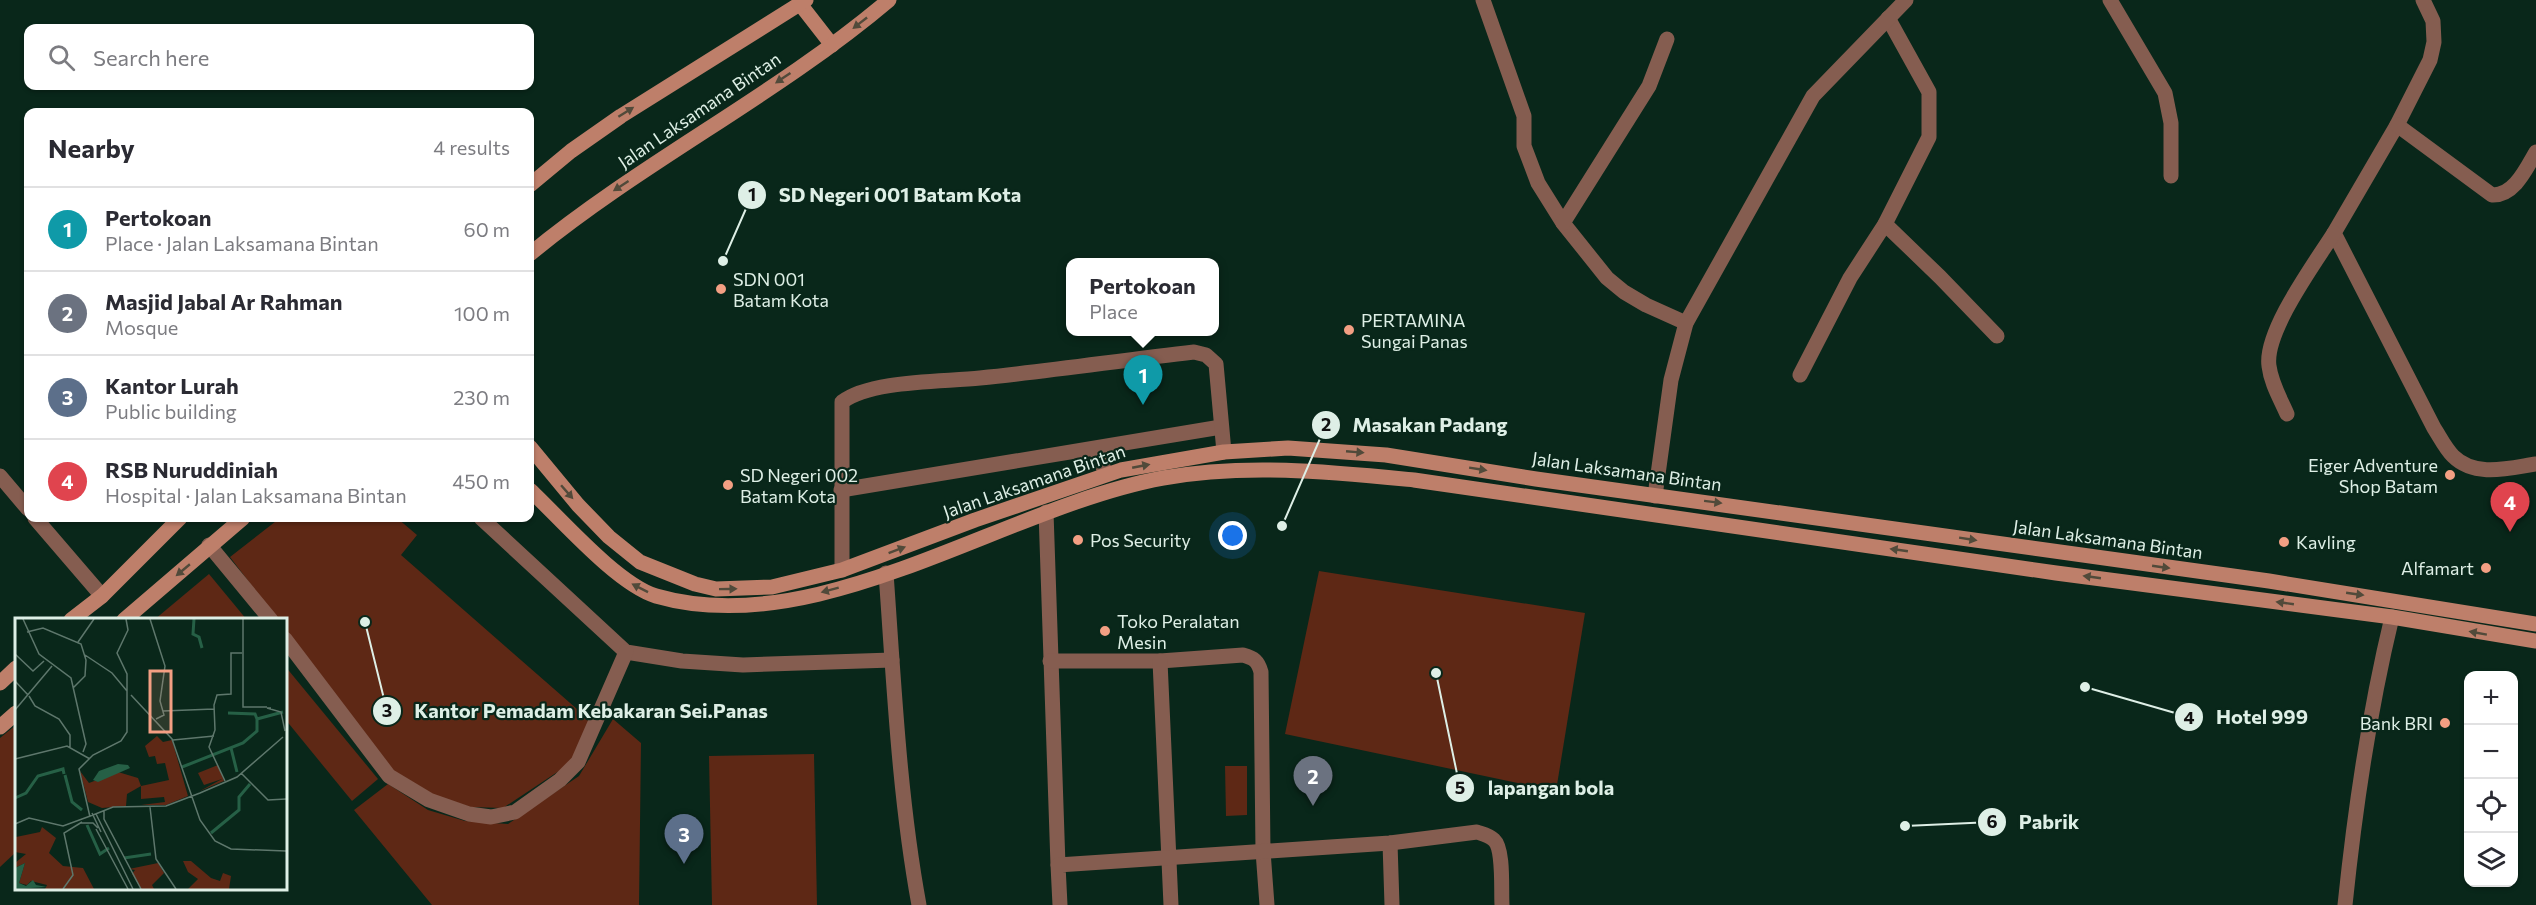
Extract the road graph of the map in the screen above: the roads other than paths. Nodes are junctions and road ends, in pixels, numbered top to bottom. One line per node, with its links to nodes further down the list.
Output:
1 (889, 0): 8 (main road, Jalan Laksamana Bintan, one-way to 8)
2 (1483, 0): 13 (street)
3 (2110, 0): 11 (street)
4 (2423, 0): 9 (street)
5 (803, 2): 8 (main road); 12 (main road, Jalan Laksamana Bintan, one-way to 5)
6 (1894, 7): 14 (street); 17 (street)
7 (1667, 39): 13 (street)
8 (832, 45): 16 (main road, Jalan Laksamana Bintan, one-way to 16)
9 (2397, 125): 10 (street); 15 (street)
10 (2536, 152)
11 (2170, 176)
12 (534, 182)
13 (1563, 223): 17 (street)
14 (1885, 224): 18 (street); 19 (street)
15 (2334, 233): 20 (street); 25 (street)
16 (534, 251)
17 (1686, 323): 32 (street)
18 (1997, 336)
19 (1800, 375)
20 (2287, 414)
21 (1221, 427): 22 (street); 24 (street); 29 (street)
22 (1096, 450): 26 (street); 29 (street)
23 (534, 452): 40 (main road, Jalan Laksamana Bintan, one-way to 40)
24 (1224, 452): 26 (main road, Jalan Laksamana Bintan, one-way to 24); 28 (main road, Jalan Laksamana Bintan, one-way to 28)
25 (2536, 464)
26 (1106, 474): 40 (main road, Jalan Laksamana Bintan, one-way to 26)
27 (0, 476): 33 (street)
28 (1536, 479): 31 (main road); 32 (main road, Jalan Laksamana Bintan)
29 (841, 490): 40 (street)
30 (534, 494): 41 (main road, Jalan Laksamana Bintan, one-way to 30)
31 (1533, 496): 34 (main road, Jalan Laksamana Bintan); 43 (main road, Jalan Laksamana Bintan, one-way to 31)
32 (1655, 496): 47 (main road, Jalan Laksamana Bintan, one-way to 47)
33 (24, 504)
34 (1046, 512): 41 (main road, Jalan Laksamana Bintan); 52 (street)
35 (38, 522): 42 (street)
36 (176, 522): 42 (main road)
37 (238, 522): 39 (main road)
38 (485, 522): 50 (street)
39 (209, 544): 45 (main road, one-way to 45); 46 (street)
40 (842, 570)
41 (886, 573): 51 (street)
42 (102, 596): 44 (main road)
43 (2392, 617): 49 (main road, Jalan Laksamana Bintan, one-way to 43); 68 (street)
44 (74, 618)
45 (126, 618)
46 (269, 618)
47 (2536, 624)
48 (286, 640): 50 (street)
49 (2536, 641)
50 (626, 652): 51 (street)
51 (892, 660): 62 (street)
52 (1050, 661): 53 (street); 61 (street)
53 (1160, 661): 59 (street); 60 (street)
54 (15, 669): 55 (main road)
55 (0, 683)
56 (15, 714): 57 (main road)
57 (0, 727)
58 (1390, 843): 59 (street); 66 (street); 67 (street)
59 (1263, 851): 60 (street); 65 (street)
60 (1168, 858): 61 (street); 64 (street)
61 (1058, 865): 63 (street)
62 (919, 905)
63 (1060, 905)
64 (1171, 905)
65 (1268, 905)
66 (1392, 905)
67 (1502, 905)
68 (2345, 905)

